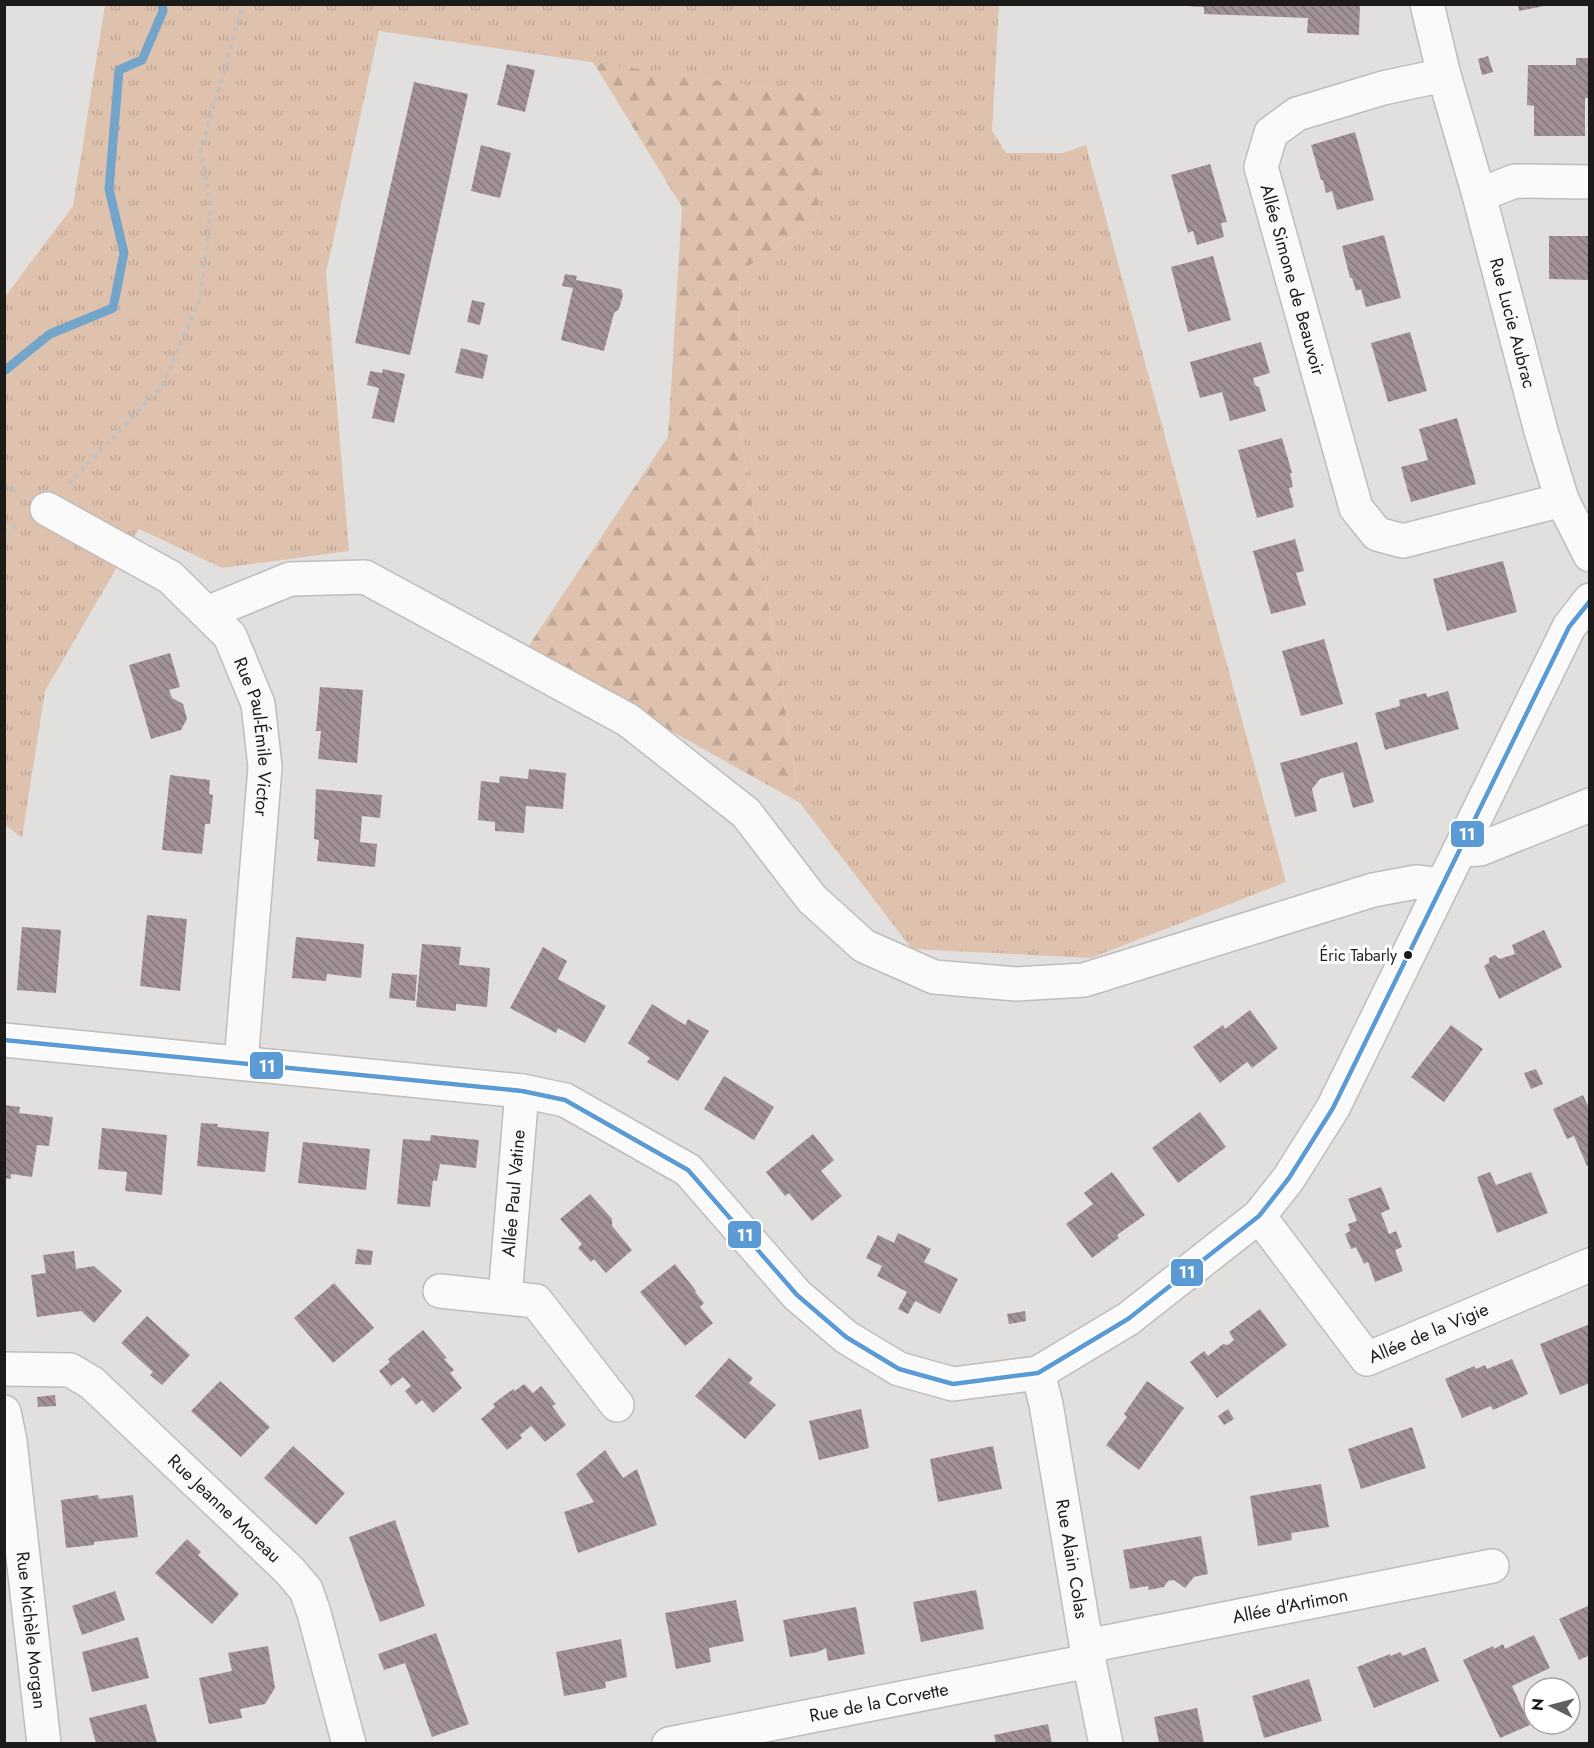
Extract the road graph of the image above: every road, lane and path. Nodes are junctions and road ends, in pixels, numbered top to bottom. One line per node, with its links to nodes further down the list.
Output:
1 (243, 4): 7 (path)
2 (1427, 4): 3 (street)
3 (1444, 75): 5 (street); 6 (street, Allée Simone de Beauvoir)
4 (1590, 182): 5 (street)
5 (1479, 195): 6 (street, Rue Lucie Aubrac)
6 (1562, 500): 9 (street, Rue Lucie Aubrac)
7 (47, 508): 8 (path); 11 (street, Rue Paul-Émile Victor)
8 (4, 532)
9 (1590, 555)
10 (1590, 600): 13 (street)
11 (207, 613): 14 (street); 16 (street, Rue Paul-Émile Victor)
12 (1590, 805): 13 (street)
13 (1460, 850): 14 (street)
14 (1442, 885): 18 (street)
15 (4, 1040): 16 (street)
16 (241, 1063): 17 (street)
17 (522, 1091): 21 (street, Allée Paul Vatine); 23 (street)
18 (1258, 1216): 19 (street, Allée de la Vigie); 23 (street)
19 (1590, 1265)
20 (440, 1291): 21 (street)
21 (505, 1297): 24 (street)
22 (4, 1369): 29 (street, Rue Jeanne Moreau)
23 (1038, 1373): 27 (street, Rue Alain Colas)
24 (616, 1405)
25 (4, 1412): 28 (street, Rue Michèle Morgan)
26 (1492, 1566): 27 (street, Allée d'Artimon)
27 (1088, 1654): 30 (street, Rue de la Corvette); 31 (street, Rue Alain Colas)
28 (44, 1743)
29 (349, 1743)
30 (669, 1743)
31 (1106, 1743)

